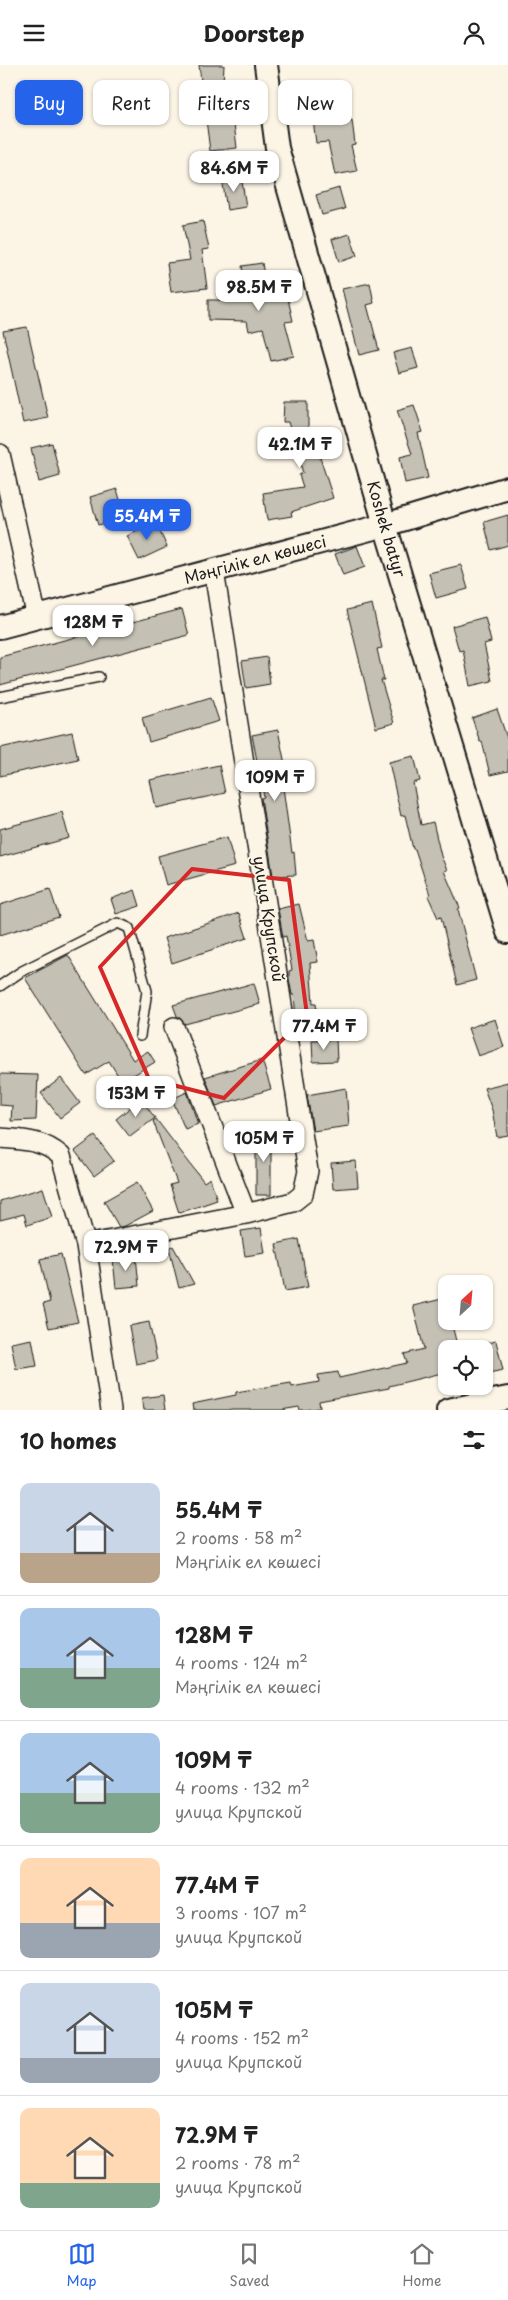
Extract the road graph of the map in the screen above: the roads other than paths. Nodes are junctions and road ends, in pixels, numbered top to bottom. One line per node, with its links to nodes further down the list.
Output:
1 (266, 65): 4 (street, Koshek batyr)
2 (0, 455): 6 (street)
3 (508, 488): 4 (street, Мәңгілік ел көшесі)
4 (385, 525): 5 (street, Мәңгілік ел көшесі); 10 (street, Koshek batyr)
5 (214, 571): 6 (street, Мәңгілік ел көшесі); 15 (street, улица Крупской)
6 (37, 619): 7 (street, Мәңгілік ел көшесі)
7 (0, 627)
8 (99, 677): 9 (lane)
9 (0, 697)
10 (508, 932)
11 (0, 986): 13 (lane)
12 (174, 1027): 15 (street)
13 (140, 1036)
14 (0, 1138): 16 (street)
15 (246, 1214): 16 (street, улица Крупской)
16 (86, 1245): 18 (street)
17 (508, 1398): 19 (street)
18 (111, 1410)
19 (448, 1410)

